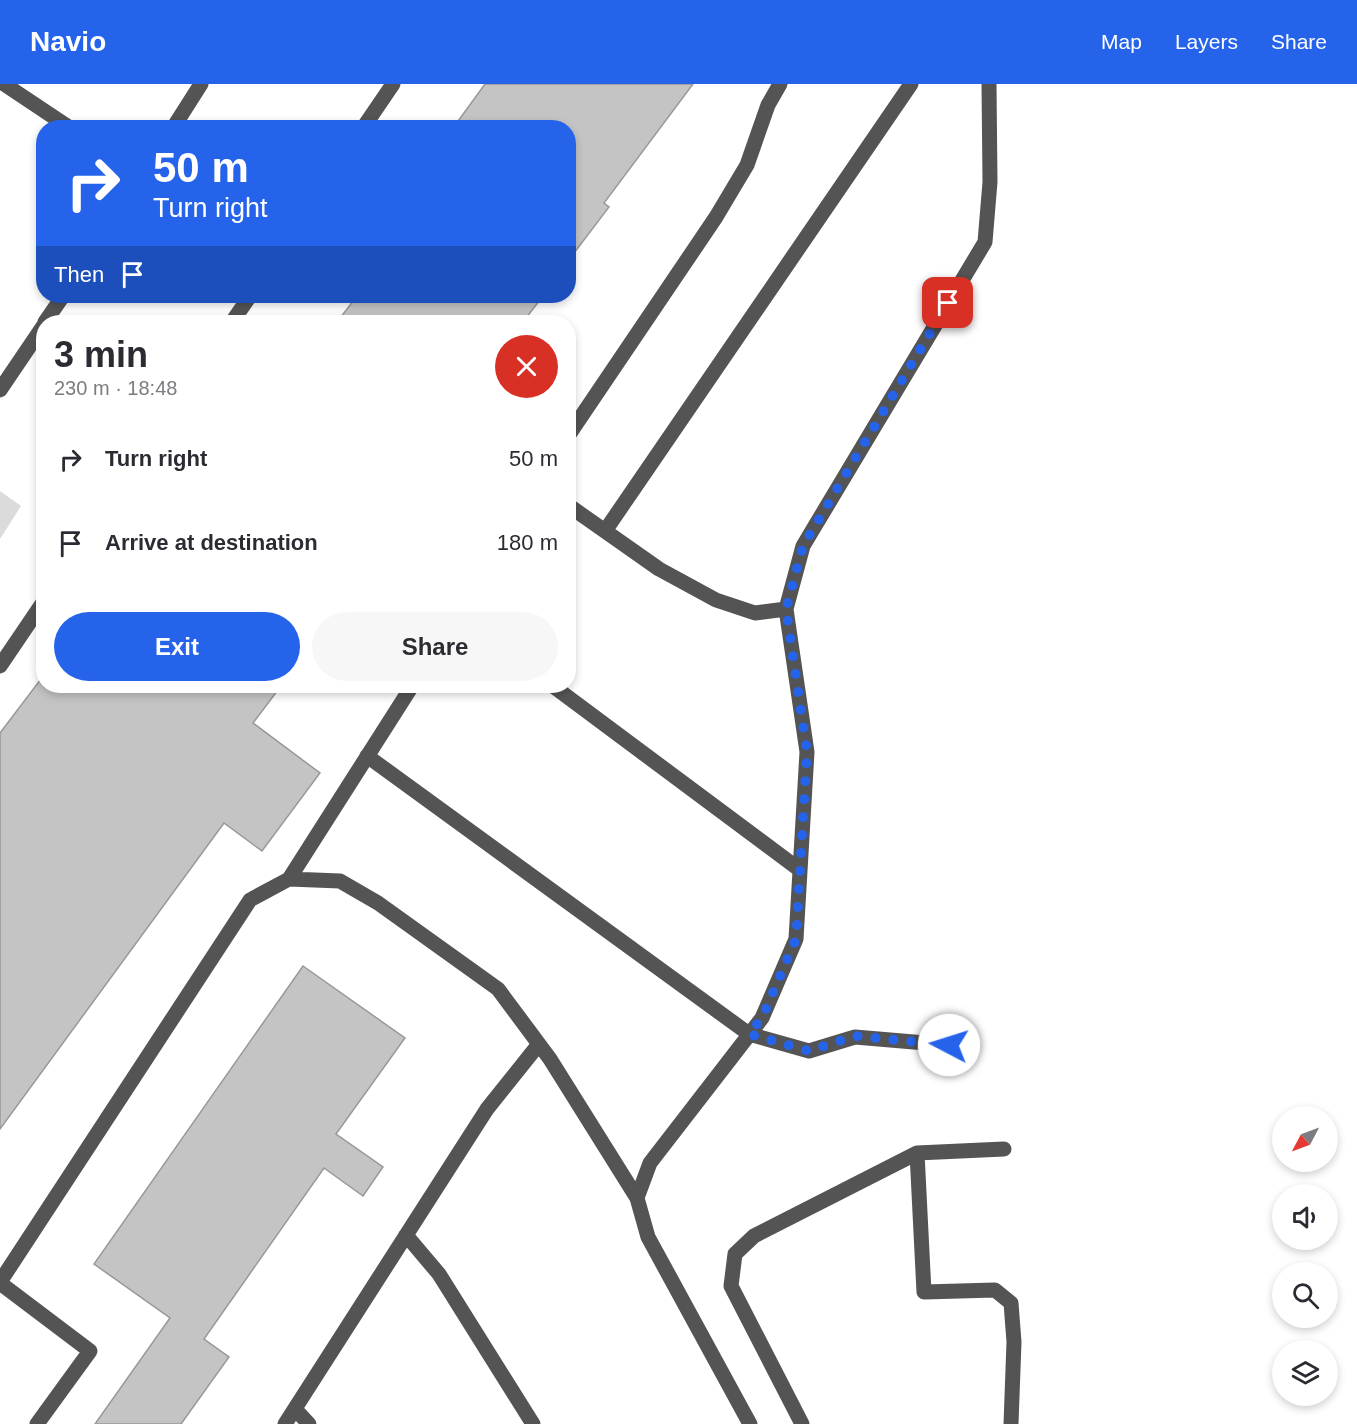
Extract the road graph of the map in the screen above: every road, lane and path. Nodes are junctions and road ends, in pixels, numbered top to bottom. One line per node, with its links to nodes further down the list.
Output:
1 (4, 84): 7 (lane)
2 (201, 84): 8 (lane)
3 (393, 84): 9 (lane)
4 (780, 84): 12 (lane)
5 (911, 84): 14 (lane)
6 (989, 84): 15 (lane)
7 (58, 120)
8 (178, 120)
9 (368, 120)
10 (36, 336): 11 (lane)
11 (0, 390)
12 (576, 424)
13 (576, 511): 14 (lane)
14 (605, 531): 15 (lane)
15 (786, 609): 21 (lane)
16 (36, 613): 17 (lane)
17 (0, 666)
18 (408, 693): 20 (lane)
19 (562, 693): 21 (lane)
20 (367, 756): 22 (lane); 23 (lane)
21 (800, 870): 23 (lane)
22 (289, 879): 24 (lane); 30 (lane)
23 (749, 1034): 25 (lane); 28 (lane)
24 (539, 1044): 28 (lane); 29 (lane)
25 (949, 1045)
26 (1004, 1149): 27 (lane)
27 (917, 1153): 37 (lane); 38 (lane)
28 (637, 1197): 36 (lane)
29 (406, 1235): 31 (lane); 35 (lane)
30 (0, 1282): 32 (lane)
31 (295, 1409): 33 (lane); 34 (lane)
32 (38, 1424)
33 (285, 1424)
34 (309, 1424)
35 (532, 1424)
36 (750, 1424)
37 (802, 1424)
38 (1011, 1424)

